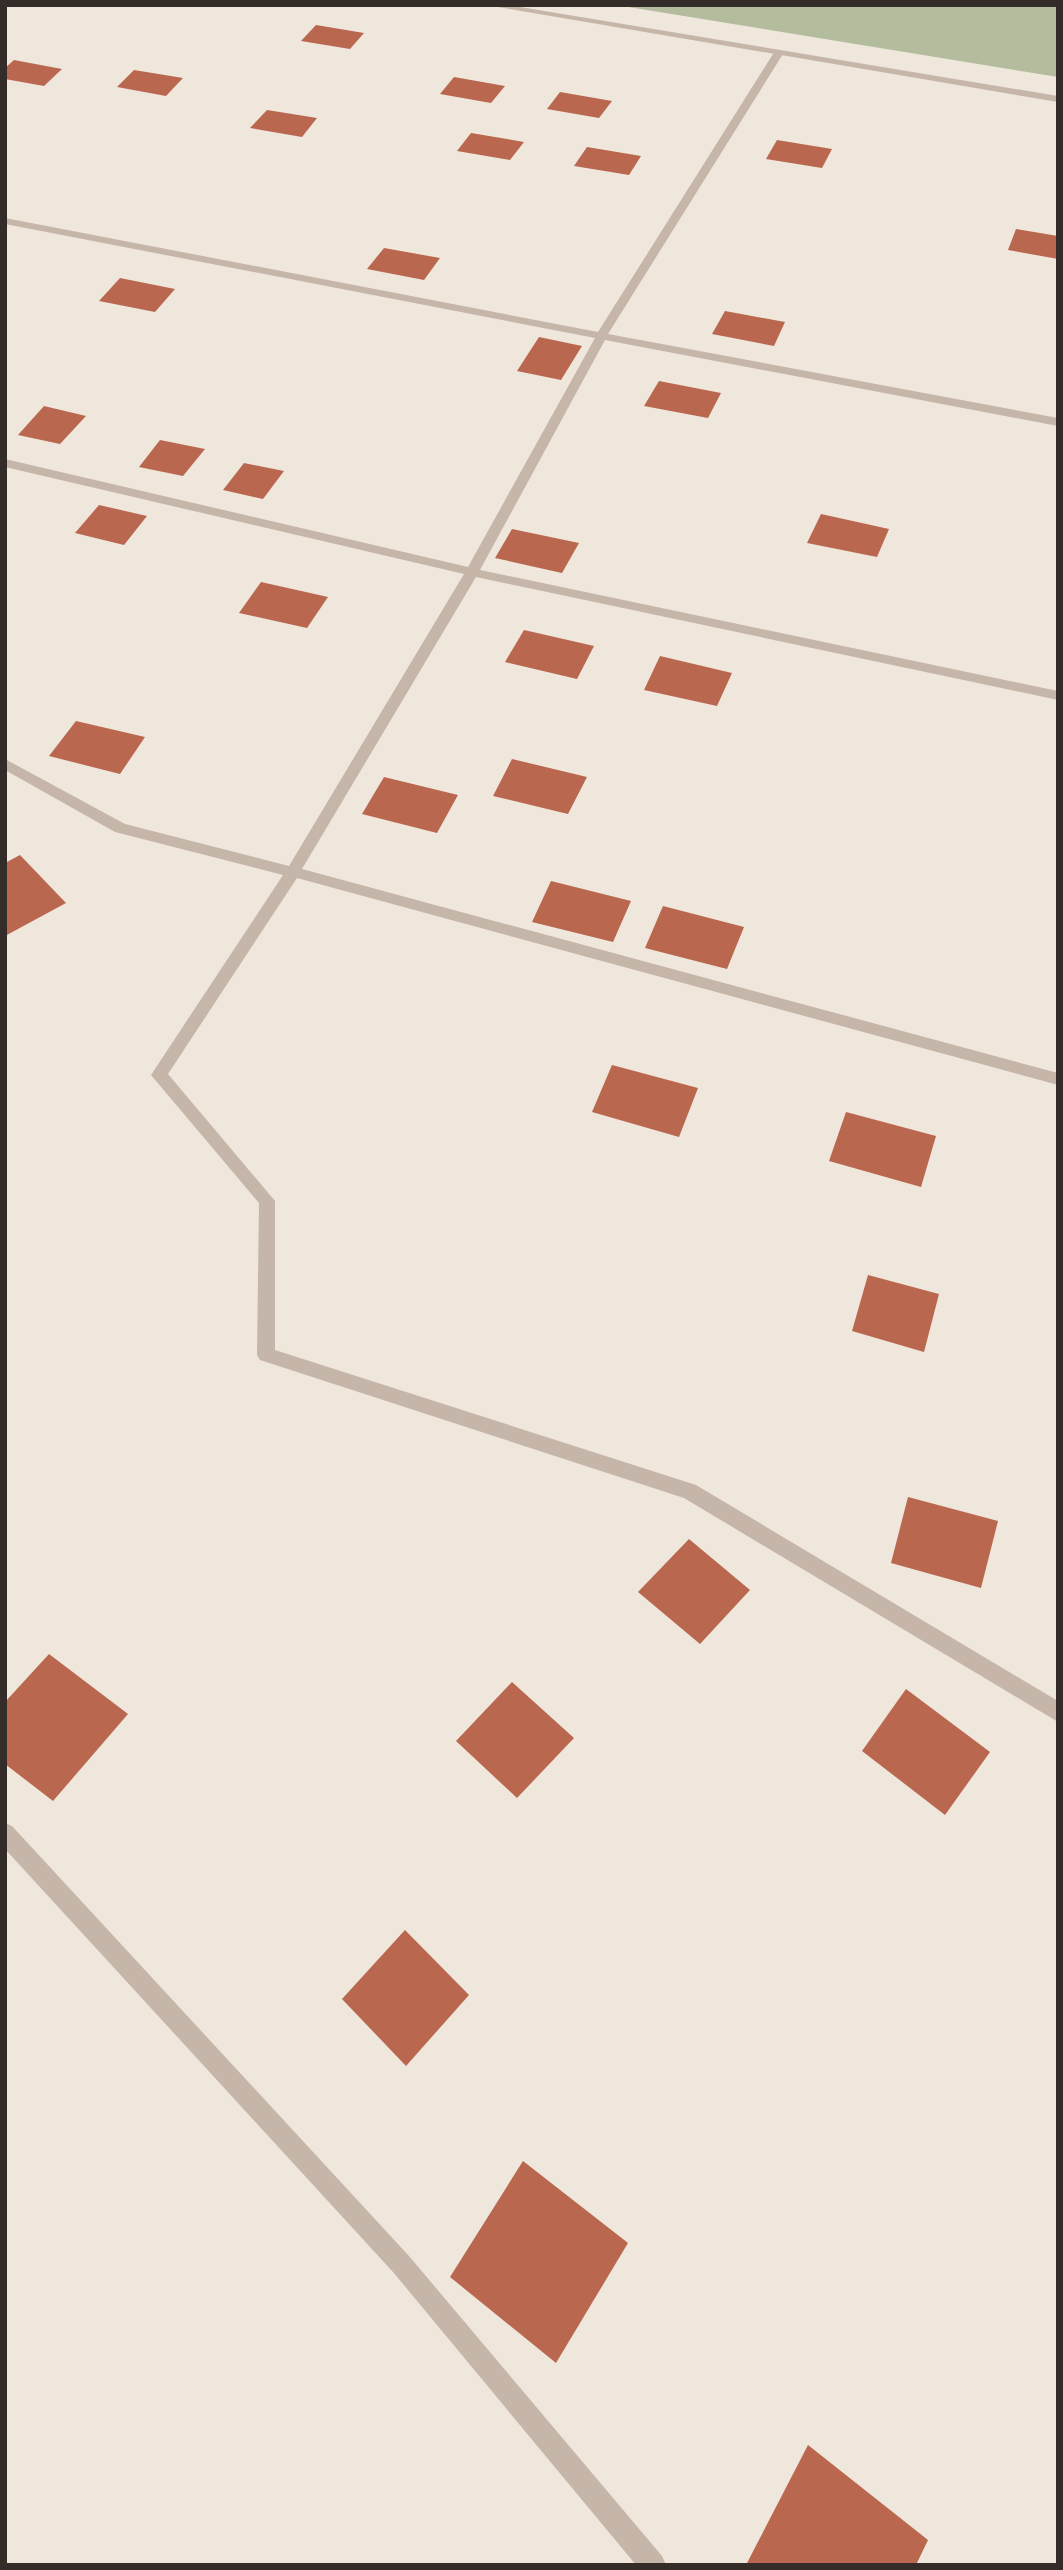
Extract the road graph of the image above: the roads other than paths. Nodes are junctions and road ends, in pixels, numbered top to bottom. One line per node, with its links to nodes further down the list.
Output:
1 (490, 5): 2 (street)
2 (778, 54): 3 (street); 5 (street)
3 (1058, 99)
4 (5, 221): 5 (street)
5 (602, 335): 6 (street); 8 (street)
6 (1058, 422)
7 (5, 463): 8 (street)
8 (472, 572): 9 (street); 11 (street)
9 (1058, 696)
10 (5, 764): 11 (street)
11 (293, 872): 12 (street); 13 (street)
12 (1058, 1079)
13 (1058, 1712)
14 (5, 1833): 15 (street)
15 (653, 2565)

